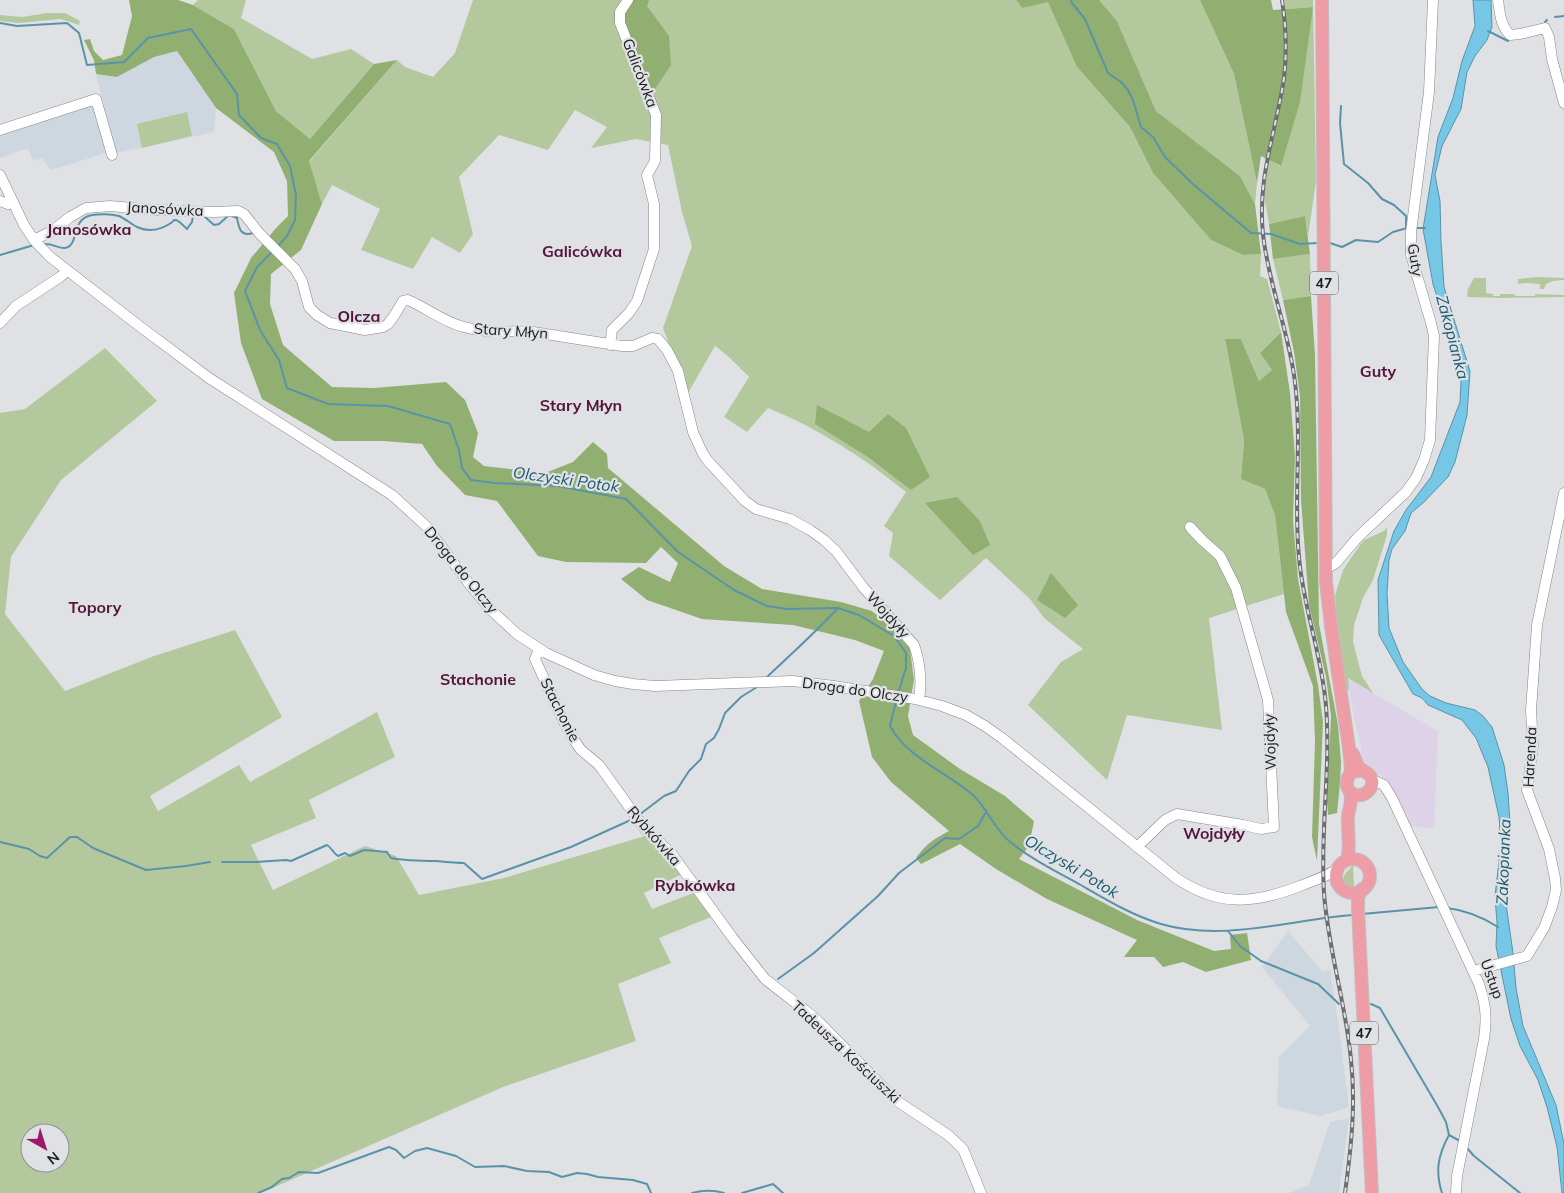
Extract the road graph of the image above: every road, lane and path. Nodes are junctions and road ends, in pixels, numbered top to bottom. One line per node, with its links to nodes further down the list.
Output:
1 (628, 0): 15 (street, Galicówka)
2 (1322, 0): 19 (main road, 47)
3 (1433, 0): 19 (street, Guty)
4 (1498, 0): 5 (street)
5 (1564, 103)
6 (0, 130): 7 (street)
7 (112, 154)
8 (0, 175): 10 (street)
9 (0, 201): 10 (street)
10 (13, 203): 11 (street)
11 (34, 240): 12 (street, Janosówka); 13 (street)
12 (284, 259): 15 (street, Stary Młyn)
13 (67, 271): 14 (street); 20 (street, Droga do Olczy)
14 (0, 323)
15 (610, 345): 16 (street, Stary Młyn)
16 (708, 461): 21 (street, Wojdyły)
17 (1564, 493): 32 (street, Harenda)
18 (1190, 527): 24 (street, Wojdyły)
19 (1326, 566): 22 (main road, 47)
20 (539, 649): 21 (street, Droga do Olczy); 23 (street, Stachonie)
21 (914, 699): 24 (street)
22 (1361, 784): 25 (main road, 47); 26 (main road); 32 (street, Ustup)
23 (616, 789): 33 (street, Rybkówka)
24 (1137, 847): 27 (street)
25 (1360, 860): 26 (main road); 29 (main road, 47)
26 (1344, 863): 27 (street); 28 (main road)
27 (1323, 878): 28 (street)
28 (1337, 881): 30 (main road, 47)
29 (1362, 890): 30 (main road); 31 (main road, 47)
30 (1346, 891): 31 (main road, 47)
31 (1355, 915): 35 (main road, 47)
32 (1473, 971): 36 (street, Ustup)
33 (765, 979): 34 (street, Tadeusza Kościuszki)
34 (981, 1193)
35 (1372, 1193)
36 (1456, 1193)

